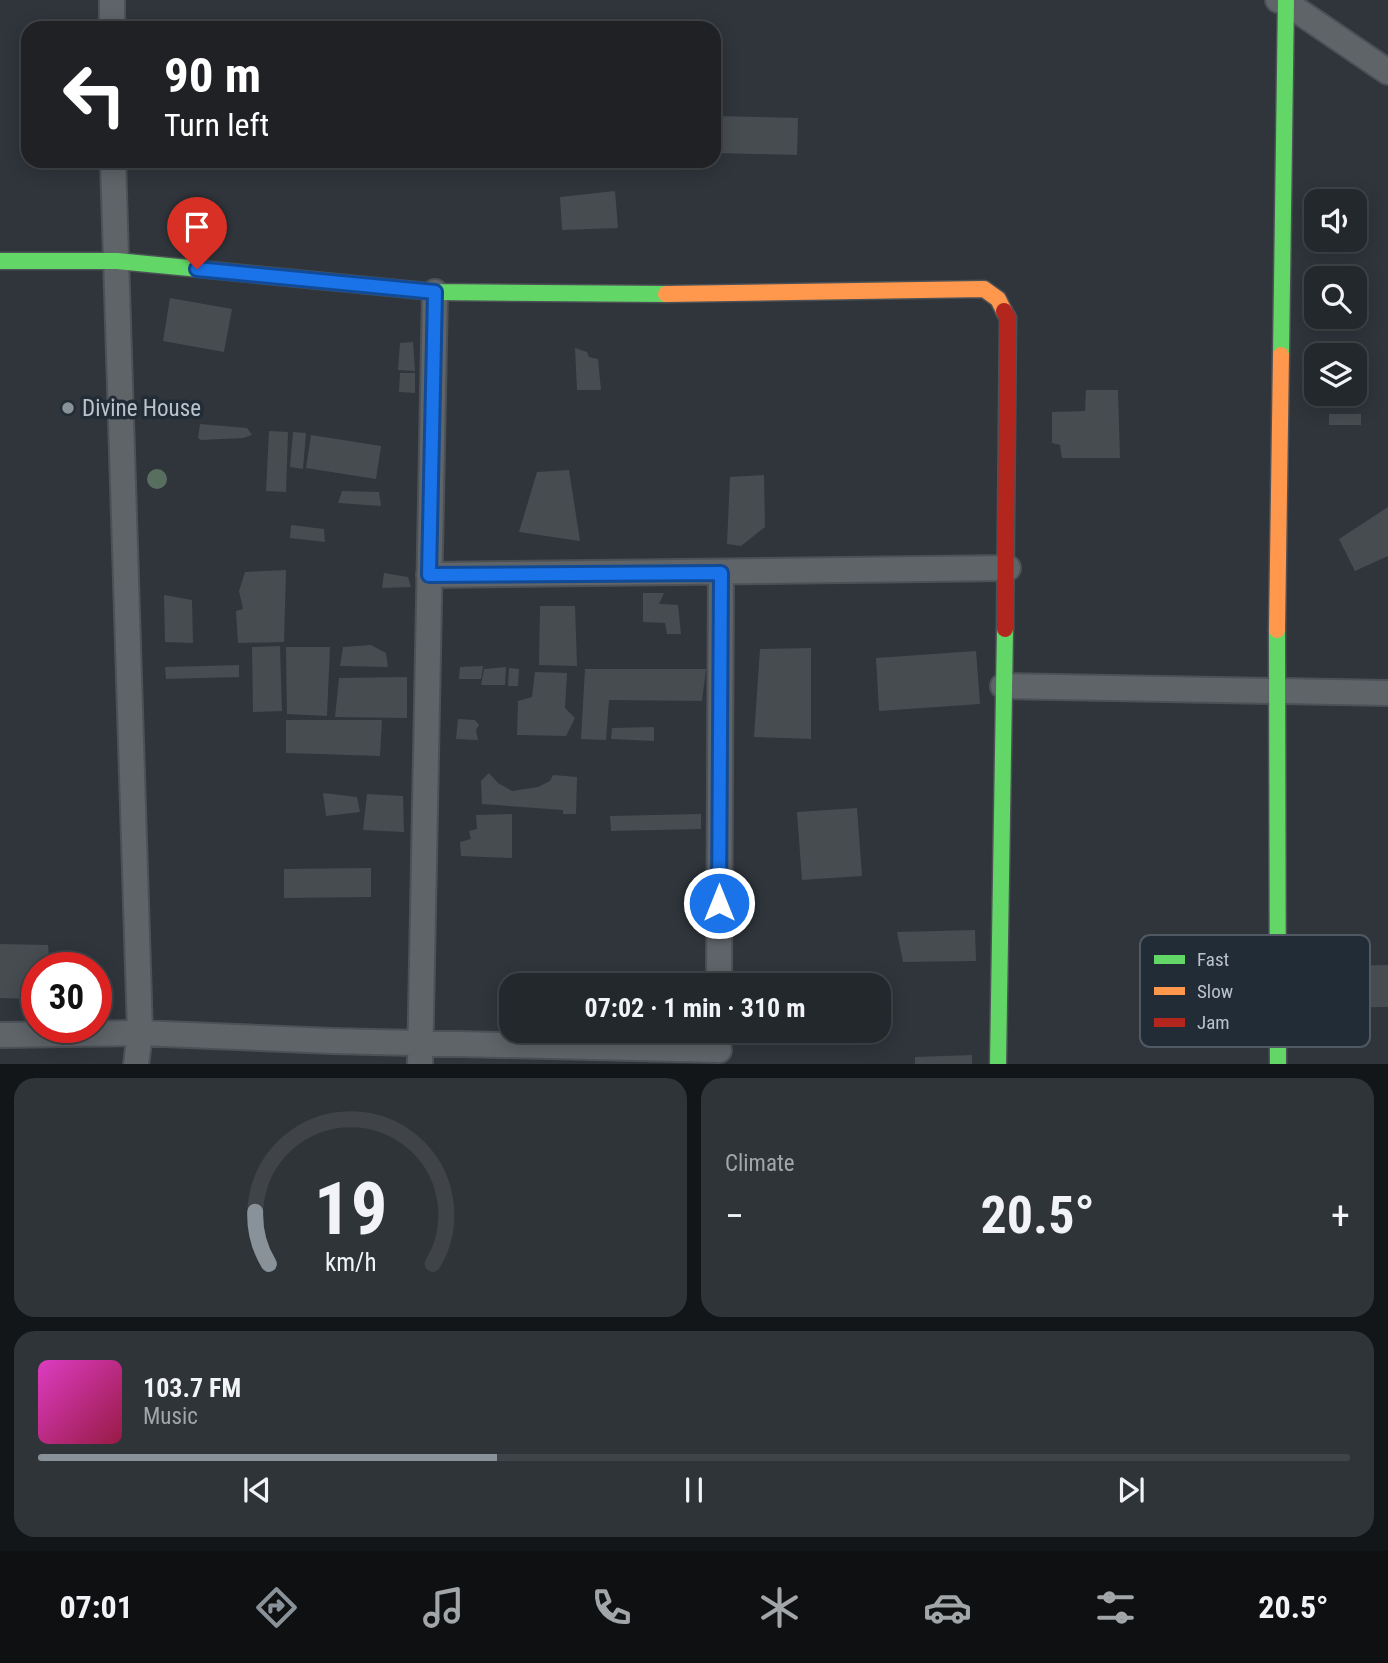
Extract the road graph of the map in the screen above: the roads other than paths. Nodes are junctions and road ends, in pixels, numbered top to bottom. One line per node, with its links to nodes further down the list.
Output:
1 (112, 0): 3 (street)
2 (1283, 1): 4 (street); 13 (street)
3 (112, 21)
4 (1388, 72)
5 (113, 168): 7 (street)
6 (0, 261): 7 (street)
7 (117, 261): 8 (street); 17 (street)
8 (435, 292): 9 (street); 11 (street)
9 (1008, 568): 10 (street); 12 (street)
10 (721, 573): 11 (street); 16 (street)
11 (429, 575): 20 (street)
12 (1003, 687): 13 (street); 22 (street)
13 (1276, 690): 14 (street); 15 (street)
14 (1388, 693)
15 (1277, 935)
16 (719, 973)
17 (140, 1033): 18 (street); 20 (street); 21 (street)
18 (0, 1035)
19 (719, 1048): 20 (street)
20 (420, 1053)
21 (136, 1064)
22 (998, 1064)

